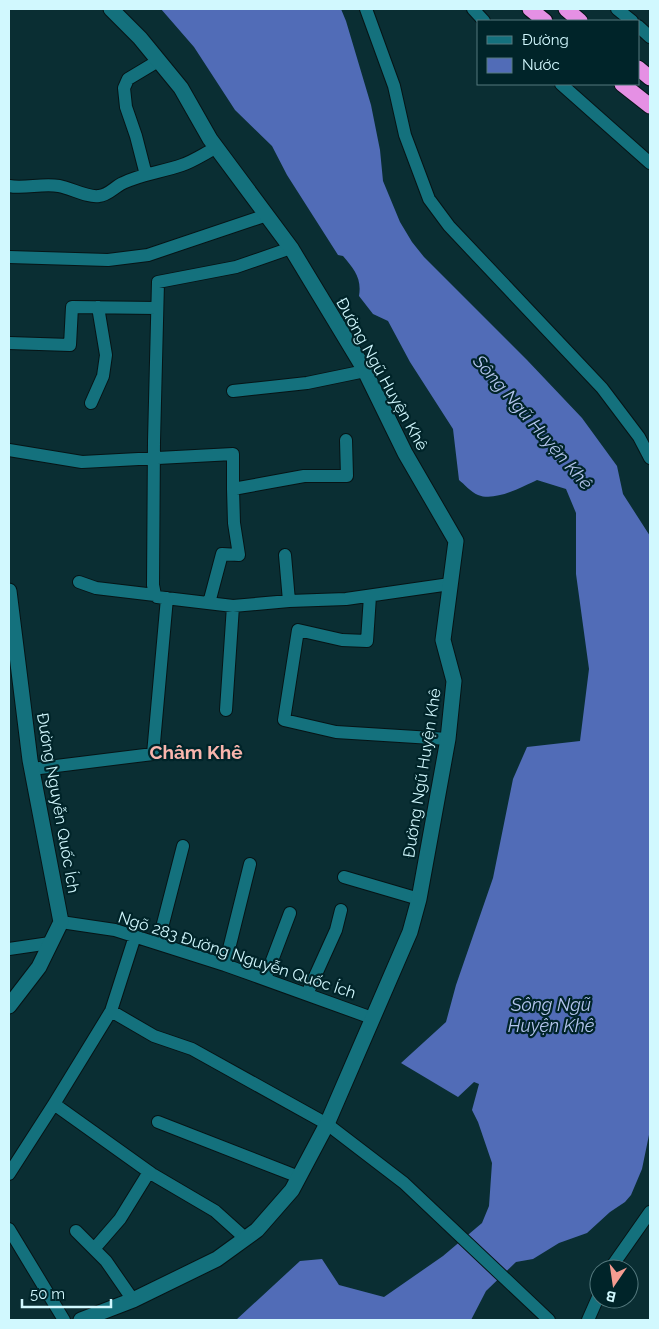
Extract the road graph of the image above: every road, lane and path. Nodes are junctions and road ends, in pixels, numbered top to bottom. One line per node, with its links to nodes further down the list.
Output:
1 (111, 9): 13 (street, Đường Ngũ Huyện Khê)
2 (366, 9): 35 (street)
3 (473, 9): 7 (street)
4 (530, 9): 8 (highway)
5 (566, 9): 9 (highway)
6 (617, 9): 10 (street)
7 (483, 20)
8 (544, 20)
9 (579, 20)
10 (631, 20)
11 (639, 27): 12 (street)
12 (650, 37)
13 (158, 60): 19 (street, Đường Ngũ Huyện Khê); 21 (street)
14 (639, 69): 15 (highway)
15 (650, 78)
16 (562, 85): 20 (street)
17 (623, 85): 18 (highway)
18 (650, 106)
19 (216, 148): 21 (street); 23 (street, Đường Ngũ Huyện Khê)
20 (650, 163)
21 (146, 175): 22 (street)
22 (9, 186)
23 (267, 215): 24 (street, Đường Ngũ Huyện Khê); 25 (street)
24 (291, 248): 27 (street); 29 (street, Đường Ngũ Huyện Khê)
25 (9, 257)
26 (98, 307): 27 (street); 28 (street); 31 (street)
27 (157, 308): 34 (street)
28 (9, 343)
29 (365, 371): 30 (street); 39 (street, Đường Ngũ Huyện Khê)
30 (232, 391)
31 (91, 403)
32 (346, 440): 36 (street)
33 (9, 450): 34 (street)
34 (154, 458): 36 (street); 42 (street)
35 (650, 458)
36 (233, 489): 44 (street)
37 (286, 555): 43 (street)
38 (79, 582): 42 (street)
39 (450, 584): 41 (street); 47 (street, Đường Ngũ Huyện Khê)
40 (9, 591): 48 (street, Đường Nguyễn Quốc Ích)
41 (370, 596): 43 (street); 47 (street)
42 (161, 597): 44 (street); 48 (street)
43 (289, 601): 45 (street)
44 (209, 603): 45 (street)
45 (233, 606): 46 (street)
46 (226, 710)
47 (448, 739): 52 (street, Đường Ngũ Huyện Khê)
48 (32, 769): 55 (street, Đường Nguyễn Quốc Ích)
49 (183, 846): 58 (street)
50 (250, 864): 60 (street)
51 (344, 878): 52 (street)
52 (419, 899): 65 (street, Đường Ngũ Huyện Khê)
53 (340, 910): 62 (street)
54 (290, 913): 61 (street)
55 (61, 922): 56 (street, Ngõ 283 Đường Nguyễn Quốc Ích); 57 (street)
56 (135, 936): 58 (street, Ngõ 283 Đường Nguyễn Quốc Ích); 64 (street)
57 (50, 943): 59 (street); 63 (street)
58 (158, 943): 60 (street, Ngõ 283 Đường Nguyễn Quốc Ích)
59 (9, 949)
60 (224, 965): 61 (street, Ngõ 283 Đường Nguyễn Quốc Ích)
61 (265, 979): 62 (street, Ngõ 283 Đường Nguyễn Quốc Ích)
62 (307, 994): 65 (street, Ngõ 283 Đường Nguyễn Quốc Ích)
63 (9, 1006)
64 (111, 1011): 66 (street); 68 (street)
65 (372, 1018): 68 (street, Đường Ngũ Huyện Khê)
66 (54, 1104): 69 (street); 70 (street)
67 (158, 1122): 71 (street)
68 (327, 1124): 71 (street, Đường Ngũ Huyện Khê); 81 (street)
69 (149, 1172): 75 (street); 76 (street)
70 (9, 1174)
71 (299, 1177): 75 (street, Đường Ngũ Huyện Khê)
72 (650, 1212): 77 (street)
73 (9, 1229): 79 (street)
74 (76, 1231): 76 (street)
75 (245, 1238): 78 (street, Đường Ngũ Huyện Khê)
76 (94, 1249): 78 (street)
77 (617, 1259)
78 (133, 1300): 80 (street, Đường Ngũ Huyện Khê)
79 (64, 1320)
80 (81, 1320)
81 (549, 1320)

